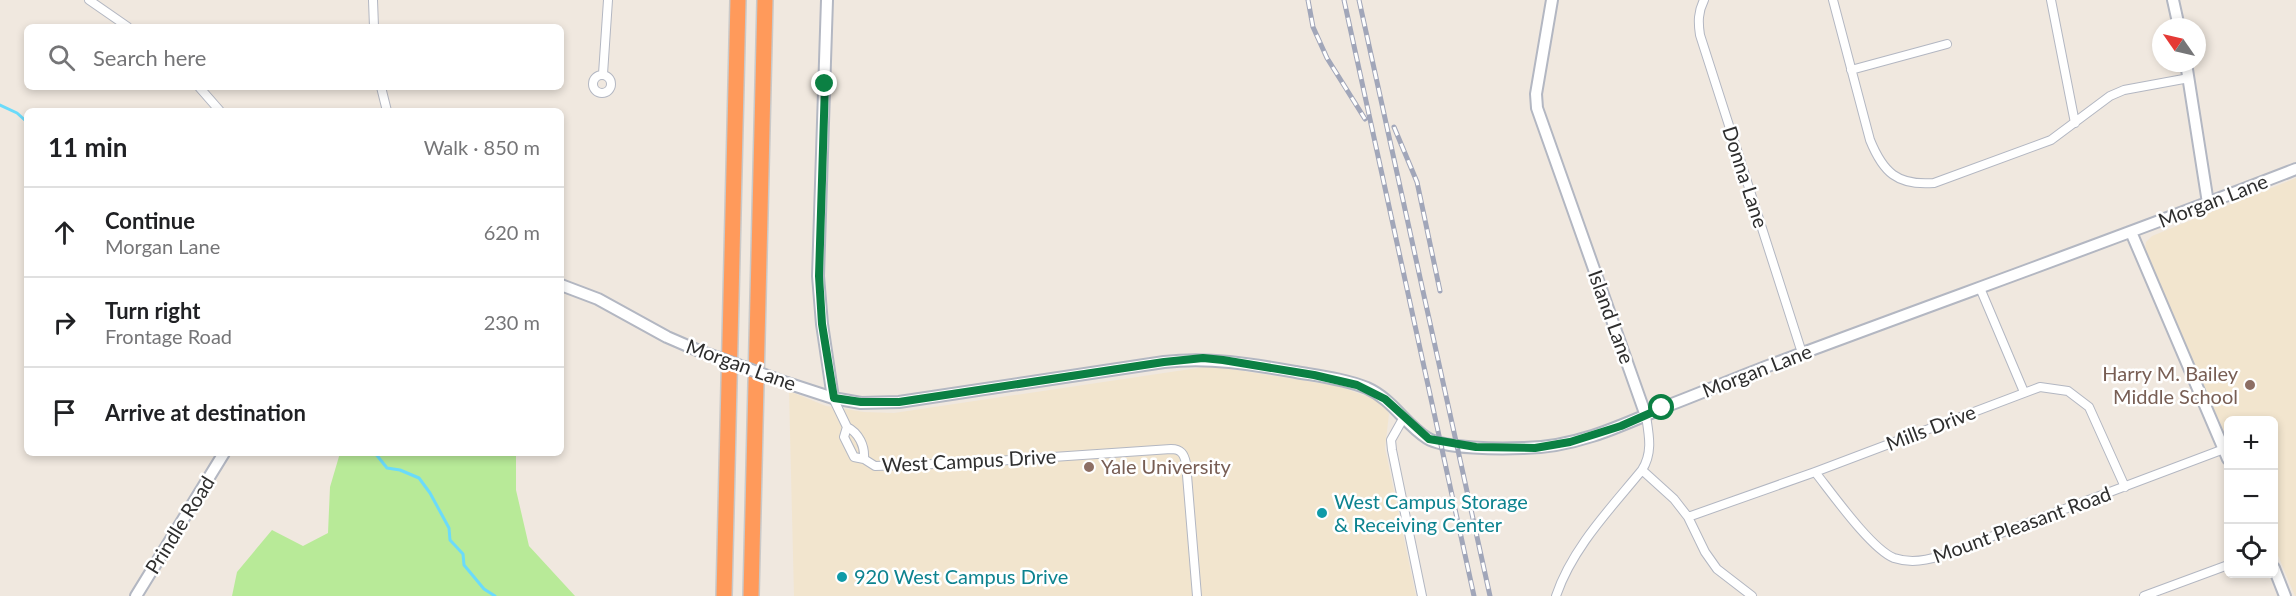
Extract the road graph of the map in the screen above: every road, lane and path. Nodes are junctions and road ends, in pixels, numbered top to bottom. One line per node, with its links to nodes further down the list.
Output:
1 (89, 0): 13 (street)
2 (373, 0): 14 (street)
3 (608, 0): 18 (street)
4 (738, 0): 47 (highway)
5 (765, 0): 48 (highway)
6 (827, 0): 32 (street)
7 (1552, 0): 33 (street, Island Lane)
8 (1704, 0): 30 (street, Donna Lane)
9 (1833, 0): 16 (street)
10 (2051, 0): 24 (street)
11 (2174, 0): 12 (street)
12 (2177, 18)
13 (124, 24)
14 (374, 24)
15 (1947, 44): 16 (street)
16 (1851, 70): 24 (street)
17 (2187, 72): 19 (street)
18 (603, 75)
19 (2188, 78): 24 (street); 26 (street)
20 (202, 90): 22 (street)
21 (382, 90): 23 (street)
22 (217, 108)
23 (386, 108)
24 (2075, 123)
25 (2296, 169): 26 (street, Morgan Lane)
26 (2208, 203): 27 (street, Morgan Lane)
27 (2131, 232): 29 (street, Morgan Lane); 36 (street)
28 (564, 286): 32 (street, Morgan Lane, bridge)
29 (1980, 288): 30 (street, Morgan Lane); 31 (street)
30 (1802, 353): 33 (street, Morgan Lane)
31 (2024, 392): 41 (street, Mills Drive); 42 (street, Mills Drive)
32 (834, 398): 34 (street, Morgan Lane); 35 (street, West Campus Drive)
33 (1646, 416): 34 (street, Morgan Lane); 40 (street, Island Lane)
34 (1404, 417): 50 (street)
35 (847, 427): 39 (street, West Campus Drive); 39 (street, West Campus Drive)
36 (2224, 447)
37 (2224, 455): 42 (street, Mount Pleasant Road)
38 (222, 456): 46 (street, Prindle Road)
39 (864, 459): 49 (street, West Campus Drive)
40 (1642, 470): 43 (street); 51 (street)
41 (1815, 472): 42 (street, Mount Pleasant Road); 43 (street, Mills Drive)
42 (2125, 487)
43 (1688, 517): 52 (street)
44 (2224, 567): 53 (street)
45 (2278, 578): 54 (street)
46 (136, 596)
47 (724, 596)
48 (751, 596)
49 (1197, 596)
50 (1422, 596)
51 (1556, 596)
52 (1752, 596)
53 (2144, 596)
54 (2285, 596)

